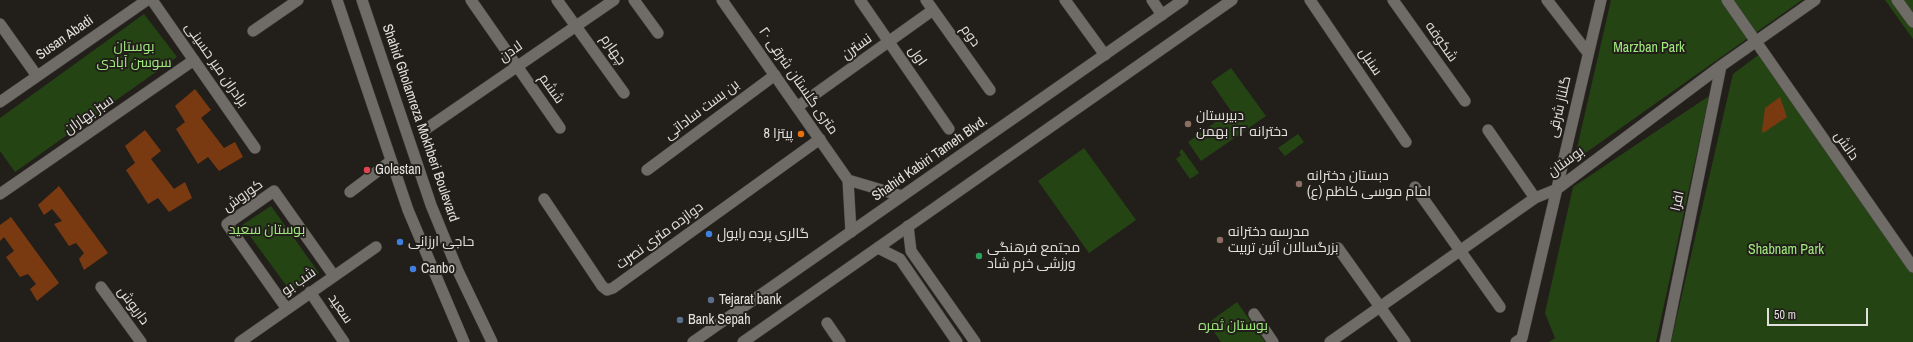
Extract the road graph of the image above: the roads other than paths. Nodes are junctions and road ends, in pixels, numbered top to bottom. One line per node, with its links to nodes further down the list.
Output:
1 (147, 0): 39 (street, Susan Abadi)
2 (152, 0): 35 (street, برادران میر حسینی)
3 (337, 0): 52 (street)
4 (362, 0): 82 (street, Shahid Gholamreza Mokhberi Boulevard)
5 (471, 0): 36 (street, ششم)
6 (557, 0): 28 (street, چهارم)
7 (614, 0): 28 (street, لادن)
8 (634, 0): 30 (street)
9 (722, 0): 38 (street, ۲۰ متری گلستان شرقی)
10 (860, 0): 31 (street, اول)
11 (926, 0): 24 (street, دوم)
12 (1065, 0): 34 (street)
13 (1152, 0): 25 (street)
14 (1184, 0): 25 (street, Shahid Kabiri Tameh Blvd.)
15 (1232, 0): 62 (street)
16 (1310, 0): 50 (street, سنبل)
17 (1393, 0): 42 (street, شکوفه)
18 (1547, 0): 33 (street)
19 (1601, 0): 33 (street, گلناز شرقی)
20 (1727, 0): 32 (street, دانش)
21 (1815, 0): 32 (street, بوستان)
22 (1897, 0): 26 (street)
23 (291, 2): 29 (street)
24 (933, 10): 31 (street, نسترن); 40 (street, دوم)
25 (1162, 15): 34 (street, Shahid Kabiri Tameh Blvd.)
26 (1913, 22)
27 (0, 24): 39 (street)
28 (577, 25): 36 (street, لادن); 41 (street, چهارم)
29 (253, 31)
30 (658, 33)
31 (889, 42): 44 (street, نسترن); 46 (street, اول)
32 (1755, 42): 37 (street, بوستان); 68 (street, دانش)
33 (1588, 53): 56 (street, گلناز شرقی)
34 (1105, 55): 59 (street, Shahid Kabiri Tameh Blvd.)
35 (194, 60): 51 (street, برادران میر حسینی); 58 (street, سبز بهاران)
36 (517, 66): 45 (street, ششم); 47 (street, لادن)
37 (1722, 66): 56 (street, بوستان); 91 (street, افرا)
38 (775, 75): 44 (street, ۲۰ متری گلستان شرقی); 53 (street, بن بست ساداتی)
39 (37, 76): 43 (street, Susan Abadi)
40 (990, 90)
41 (624, 93)
42 (1465, 101)
43 (0, 102)
44 (797, 107): 49 (street, ۲۰ متری گلستان شرقی)
45 (560, 128)
46 (949, 128)
47 (426, 129)
48 (1488, 130): 60 (street)
49 (820, 139): 54 (street, ۲۰ متری گلستان شرقی); 61 (street, دوازده متری نصرت)
50 (1406, 142)
51 (256, 148)
52 (391, 161): 57 (street); 81 (street)
53 (648, 170)
54 (848, 180): 59 (street); 63 (street)
55 (1416, 187): 67 (street)
56 (1557, 189): 60 (street, بوستان); 77 (street, گلناز شرقی)
57 (350, 192)
58 (0, 194)
59 (902, 196): 63 (street, Shahid Kabiri Tameh Blvd.)
60 (1535, 198): 67 (street, بوستان)
61 (544, 199)
62 (908, 226): 65 (street); 87 (street)
63 (851, 232): 83 (street, Shahid Kabiri Tameh Blvd.)
64 (376, 247): 69 (street, شب بو)
65 (878, 248): 84 (street); 86 (street)
66 (1338, 248): 72 (street)
67 (1460, 251): 72 (street, بوستان); 73 (street)
68 (1913, 267)
69 (334, 276): 71 (street, شب بو); 74 (street, کوروش)
70 (101, 287): 78 (street, داریوش)
71 (310, 292): 74 (street, شب بو); 80 (street, سعید)
72 (1380, 307): 89 (street, بوستان); 90 (street)
73 (1500, 307)
74 (287, 308): 79 (street, شب بو)
75 (1254, 314): 88 (street)
76 (827, 323): 85 (street)
77 (1519, 340)
78 (141, 342)
79 (240, 342)
80 (344, 342)
81 (464, 342)
82 (492, 342)
83 (693, 342)
84 (743, 342)
85 (840, 342)
86 (957, 342)
87 (975, 342)
88 (1273, 342)
89 (1330, 342)
90 (1405, 342)
91 (1665, 342)

